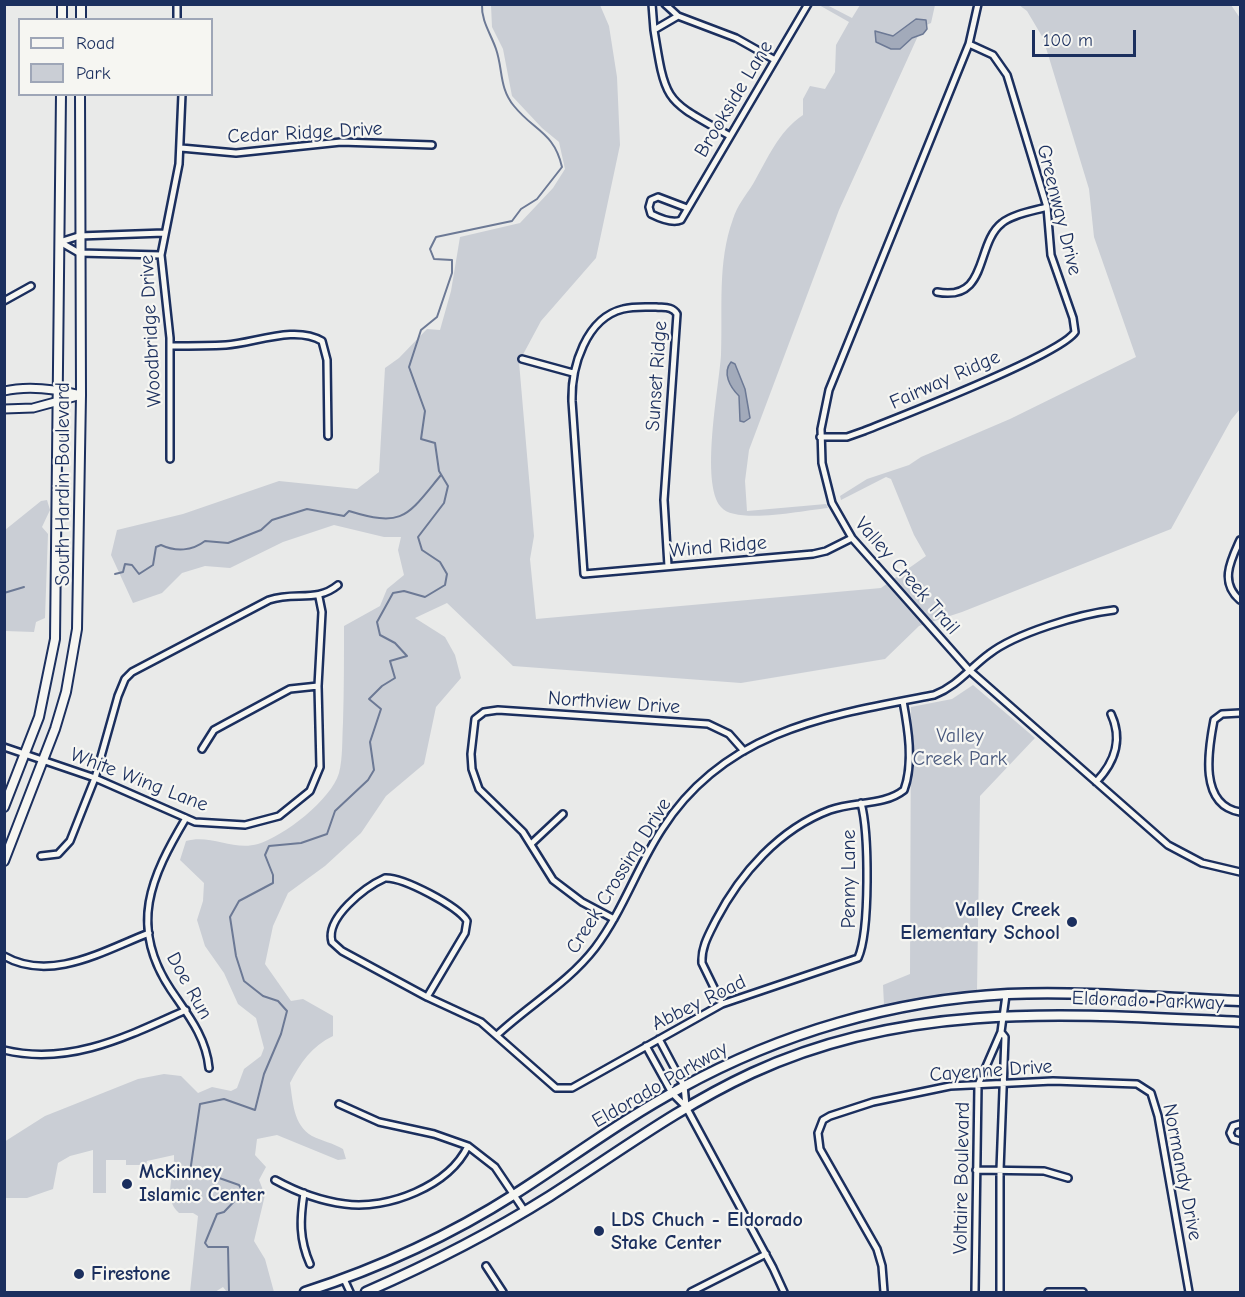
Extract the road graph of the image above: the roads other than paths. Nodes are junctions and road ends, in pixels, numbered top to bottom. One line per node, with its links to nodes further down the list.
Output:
1 (652, 4): 6 (street)
2 (665, 4): 5 (street)
3 (808, 4): 8 (street, Brookside Lane)
4 (978, 4): 7 (street, Valley Creek Trail)
5 (678, 16): 6 (street); 8 (street)
6 (654, 30): 12 (street)
7 (969, 44): 15 (street, Greenway Drive); 35 (street, Valley Creek Trail)
8 (775, 60): 12 (street, Brookside Lane)
9 (61, 96): 19 (main road, South Hardin Boulevard)
10 (80, 96): 18 (main road, South Hardin Boulevard)
11 (182, 96): 14 (street, Woodbridge Drive)
12 (730, 136): 16 (street, Brookside Lane)
13 (432, 145): 14 (street, Cedar Ridge Drive)
14 (181, 148): 17 (street, Woodbridge Drive)
15 (1047, 207): 23 (street); 25 (street, Greenway Drive)
16 (687, 208): 16 (street)
17 (164, 233): 18 (street); 21 (street, Woodbridge Drive)
18 (79, 236): 19 (street); 20 (main road, South Hardin Boulevard)
19 (60, 243): 20 (street); 29 (main road, South Hardin Boulevard)
20 (79, 253): 21 (street); 31 (main road, South Hardin Boulevard)
21 (161, 255): 26 (street, Woodbridge Drive)
22 (31, 286): 24 (street)
23 (937, 292)
24 (4, 301)
25 (1075, 332): 35 (street, Fairway Ridge)
26 (170, 346): 34 (street); 36 (street, Woodbridge Drive)
27 (522, 359): 28 (street)
28 (573, 373): 39 (street, Sunset Ridge); 40 (street, Sunset Ridge)
29 (59, 389): 30 (street); 31 (street); 32 (main road, South Hardin Boulevard)
30 (4, 391)
31 (81, 395): 32 (street); 54 (main road, South Hardin Boulevard)
32 (59, 403): 33 (street); 53 (main road, South Hardin Boulevard)
33 (4, 409)
34 (327, 436)
35 (820, 437): 37 (street, Valley Creek Trail)
36 (170, 459)
37 (852, 538): 39 (street, Wind Ridge); 45 (street, Valley Creek Trail)
38 (1240, 540): 43 (street)
39 (668, 566): 40 (street, Wind Ridge)
40 (584, 574)
41 (338, 585): 42 (street)
42 (319, 597): 46 (street, White Wing Lane); 55 (street)
43 (1240, 600)
44 (1114, 610): 45 (street, Creek Crossing Drive)
45 (969, 670): 47 (street, Creek Crossing Drive); 56 (street, Valley Creek Trail)
46 (318, 686): 51 (street); 61 (street, White Wing Lane)
47 (903, 701): 52 (street, Creek Crossing Drive); 57 (street)
48 (1240, 713): 59 (street)
49 (1111, 714): 56 (street)
50 (4, 747): 53 (street, White Wing Lane)
51 (202, 748)
52 (744, 751): 62 (street, Northview Drive); 66 (street, Creek Crossing Drive)
53 (24, 754): 54 (street, White Wing Lane); 58 (main road, South Hardin Boulevard)
54 (44, 760): 55 (street, White Wing Lane); 64 (main road, South Hardin Boulevard)
55 (95, 778): 61 (street, White Wing Lane); 63 (street)
56 (1096, 782): 65 (street, Valley Creek Trail)
57 (861, 803): 68 (street, Penny Lane); 73 (street)
58 (4, 807)
59 (1240, 812)
60 (563, 814): 62 (street)
61 (186, 818): 67 (street, Doe Run)
62 (531, 844): 66 (street)
63 (41, 856)
64 (4, 861)
65 (1240, 872)
66 (614, 919): 78 (street, Creek Crossing Drive)
67 (149, 933): 69 (street); 74 (street, Doe Run)
68 (860, 954): 73 (street, Abbey Road)
69 (4, 956)
70 (1006, 994): 72 (main road, Eldorado Parkway); 75 (street, Voltaire Boulevard); 86 (main road, Eldorado Parkway)
71 (427, 997): 71 (street); 78 (street)
72 (1240, 1001)
73 (722, 1004): 79 (street, Abbey Road)
74 (186, 1010): 81 (street); 82 (street, Doe Run)
75 (1005, 1015): 76 (main road, Eldorado Parkway); 77 (street, Voltaire Boulevard); 89 (main road, Eldorado Parkway)
76 (1240, 1022)
77 (1001, 1032): 84 (street, Voltaire Boulevard); 85 (street, Voltaire Boulevard)
78 (497, 1035): 80 (street, Abbey Road)
79 (659, 1039): 80 (street, Abbey Road); 86 (street)
80 (646, 1046): 87 (street)
81 (4, 1050)
82 (209, 1068)
83 (1083, 1082): 84 (street, Cayenne Drive); 115 (street, Normandy Drive)
84 (1002, 1083): 85 (street, Cayenne Drive); 94 (street, Voltaire Boulevard)
85 (978, 1085): 93 (street, Voltaire Boulevard); 110 (street, Cayenne Drive)
86 (684, 1086): 87 (main road, Eldorado Parkway); 89 (street)
87 (672, 1093): 89 (street); 98 (main road, Eldorado Parkway)
88 (339, 1104): 92 (street)
89 (686, 1107): 99 (main road, Eldorado Parkway); 100 (street)
90 (1240, 1124): 91 (street)
91 (1240, 1141)
92 (468, 1146): 97 (street); 98 (street)
93 (976, 1170): 94 (street); 111 (street, Voltaire Boulevard)
94 (1000, 1170): 95 (street); 112 (street, Voltaire Boulevard)
95 (1068, 1178)
96 (275, 1180): 97 (street)
97 (304, 1193): 101 (street)
98 (514, 1195): 99 (street); 103 (main road, Eldorado Parkway)
99 (524, 1210): 106 (main road, Eldorado Parkway)
100 (766, 1254): 108 (street); 109 (street)
101 (310, 1264)
102 (486, 1266): 107 (street)
103 (344, 1279): 104 (main road, Eldorado Parkway); 105 (street)
104 (305, 1293)
105 (350, 1293)
106 (366, 1293)
107 (503, 1293)
108 (691, 1293)
109 (784, 1293)
110 (884, 1293)
111 (975, 1293)
112 (1000, 1293)
113 (1048, 1293): 114 (street)
114 (1083, 1293)
115 (1189, 1293)

